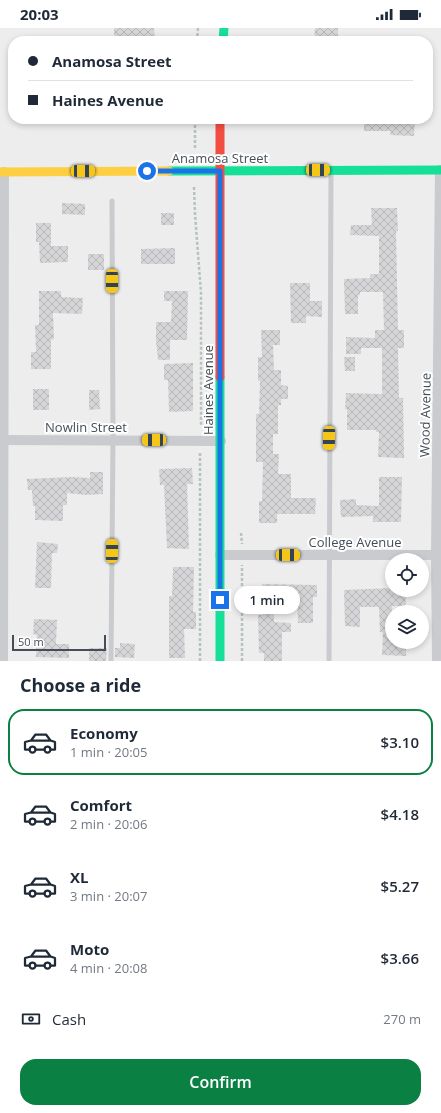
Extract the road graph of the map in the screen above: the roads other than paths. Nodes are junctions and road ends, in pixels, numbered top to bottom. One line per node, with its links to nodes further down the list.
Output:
1 (220, 124): 4 (main road, Haines Avenue)
2 (332, 170): 3 (main road, Anamosa Street); 4 (main road, Anamosa Street); 11 (lane)
3 (441, 170): 12 (street, Wood Avenue)
4 (220, 171): 5 (main road, Anamosa Street); 9 (main road, Haines Avenue)
5 (2, 172): 7 (street)
6 (112, 201): 8 (lane)
7 (1, 440): 8 (street, Nowlin Street); 13 (street)
8 (112, 440): 9 (street, Nowlin Street); 14 (lane)
9 (221, 441): 10 (main road, Haines Avenue)
10 (220, 555): 11 (street, College Avenue); 15 (main road, Haines Avenue)
11 (328, 555): 12 (street, College Avenue); 16 (lane)
12 (439, 555): 17 (street, Wood Avenue)
13 (3, 661)
14 (111, 661)
15 (220, 661)
16 (329, 661)
17 (437, 661)

